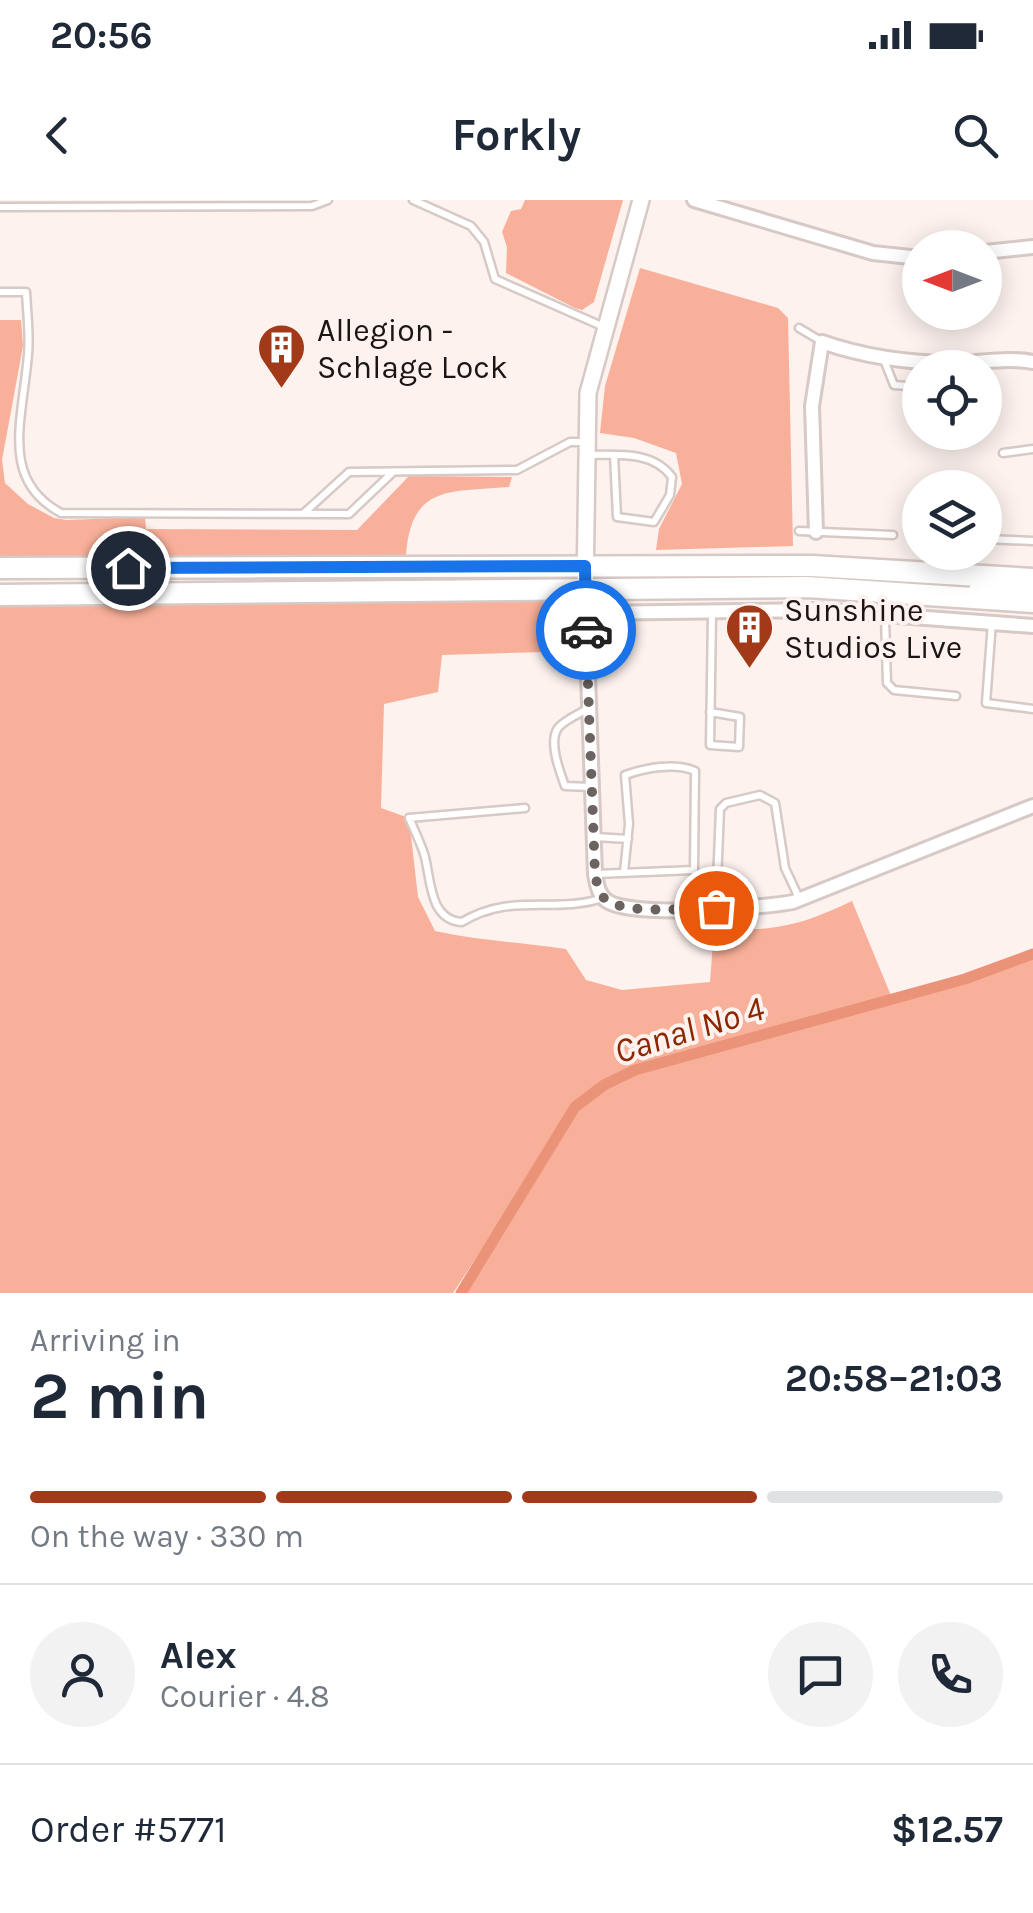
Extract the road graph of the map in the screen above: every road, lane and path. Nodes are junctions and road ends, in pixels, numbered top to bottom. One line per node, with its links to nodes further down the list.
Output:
1 (328, 200): 5 (lane)
2 (413, 200): 11 (lane)
3 (641, 200): 11 (street)
4 (694, 200): 9 (street)
5 (294, 202): 6 (lane)
6 (0, 206)
7 (1033, 246): 8 (street)
8 (1002, 250)
9 (902, 256)
10 (0, 292): 19 (lane)
11 (605, 328): 20 (street)
12 (800, 328): 13 (lane)
13 (822, 342): 14 (street); 28 (street)
14 (883, 358): 15 (street); 18 (lane)
15 (902, 360)
16 (1002, 361): 17 (street)
17 (1033, 362)
18 (902, 386)
19 (10, 445)
20 (585, 448): 23 (lane); 24 (lane); 32 (street)
21 (1033, 449): 22 (lane)
22 (1004, 453)
23 (614, 455): 23 (lane)
24 (392, 472): 26 (lane); 26 (lane)
25 (22, 492): 26 (lane)
26 (304, 514)
27 (799, 531): 28 (lane)
28 (816, 532): 29 (lane)
29 (892, 535)
30 (1002, 540): 31 (lane)
31 (1033, 541)
32 (585, 566): 33 (main road); 34 (main road); 35 (street)
33 (0, 568)
34 (1033, 579)
35 (585, 589): 37 (main road); 38 (main road); 41 (street)
36 (1033, 591): 37 (main road)
37 (933, 594): 39 (main road)
38 (0, 595)
39 (1033, 602)
40 (712, 612): 41 (street); 42 (street); 48 (lane)
41 (586, 613): 46 (street)
42 (885, 615): 43 (street); 45 (lane)
43 (992, 622): 44 (street); 47 (lane)
44 (1033, 626)
45 (956, 696)
46 (588, 708): 49 (street); 49 (lane)
47 (1033, 709)
48 (710, 712): 48 (lane)
49 (591, 787): 52 (street)
50 (1033, 806): 57 (street)
51 (525, 808): 56 (lane)
52 (593, 837): 53 (lane); 55 (street)
53 (628, 840): 54 (lane); 54 (lane)
54 (624, 872): 55 (lane)
55 (595, 874): 56 (street)
56 (603, 898): 58 (street)
57 (799, 899): 58 (street); 58 (lane)
58 (716, 908)

